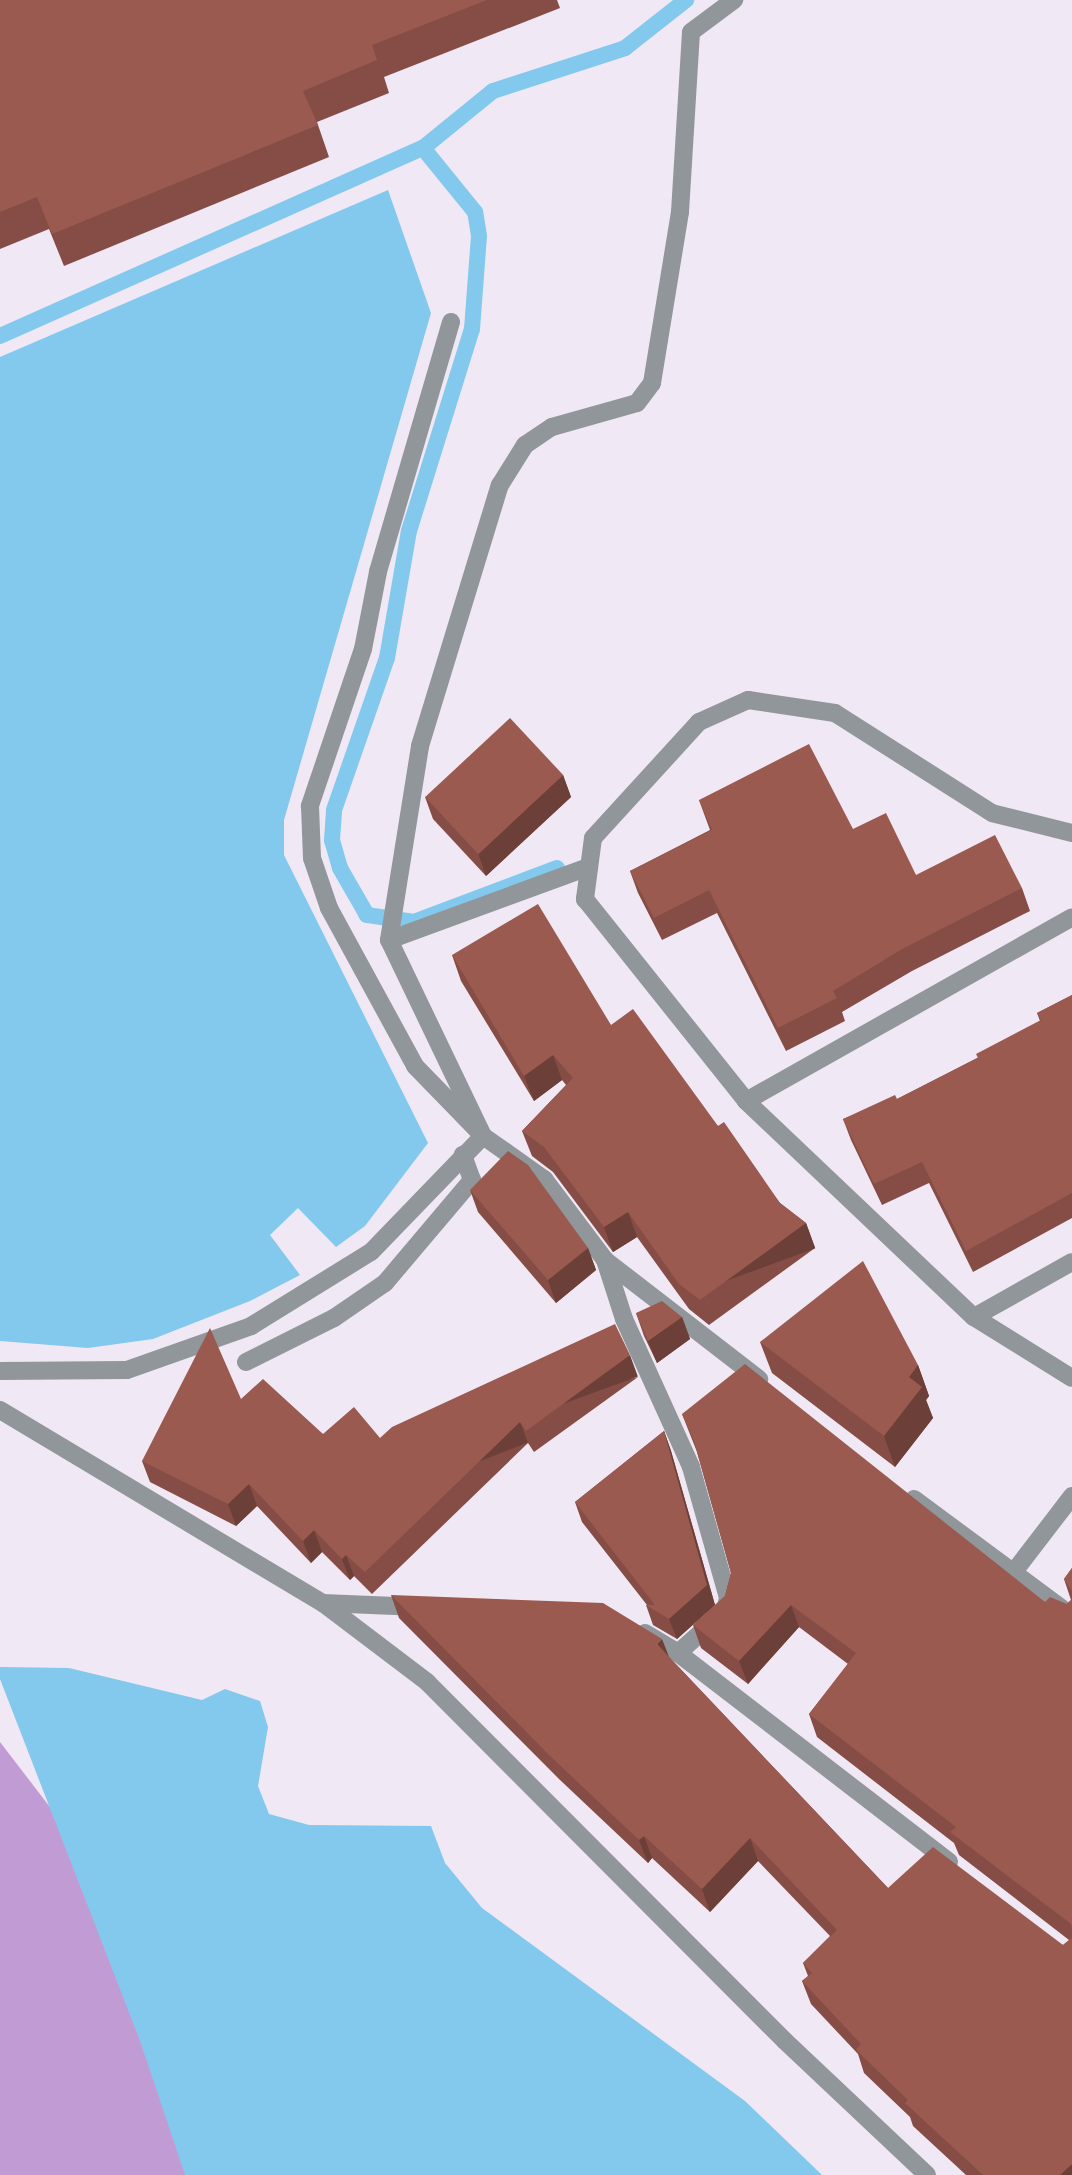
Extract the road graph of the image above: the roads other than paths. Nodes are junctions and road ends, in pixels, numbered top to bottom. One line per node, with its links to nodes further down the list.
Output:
1 (734, 0): 6 (street)
2 (451, 322): 8 (street)
3 (1072, 833): 4 (street)
4 (589, 867): 6 (street); 7 (street)
5 (1072, 917): 7 (street)
6 (389, 938): 8 (street)
7 (746, 1101): 12 (street)
8 (482, 1136): 9 (street); 10 (street)
9 (463, 1155): 13 (street); 14 (street)
10 (606, 1260): 16 (street); 25 (street)
11 (1072, 1262): 12 (street)
12 (974, 1317): 15 (street)
13 (246, 1362)
14 (0, 1371)
15 (1072, 1378)
16 (771, 1388)
17 (0, 1410): 21 (street)
18 (900, 1488): 20 (street)
19 (1072, 1496): 20 (street)
20 (1013, 1573): 23 (street)
21 (323, 1603): 22 (street); 27 (street)
22 (439, 1608)
23 (1072, 1616)
24 (626, 1621): 25 (street)
25 (678, 1653): 26 (street)
26 (963, 1872)
27 (927, 2175)

